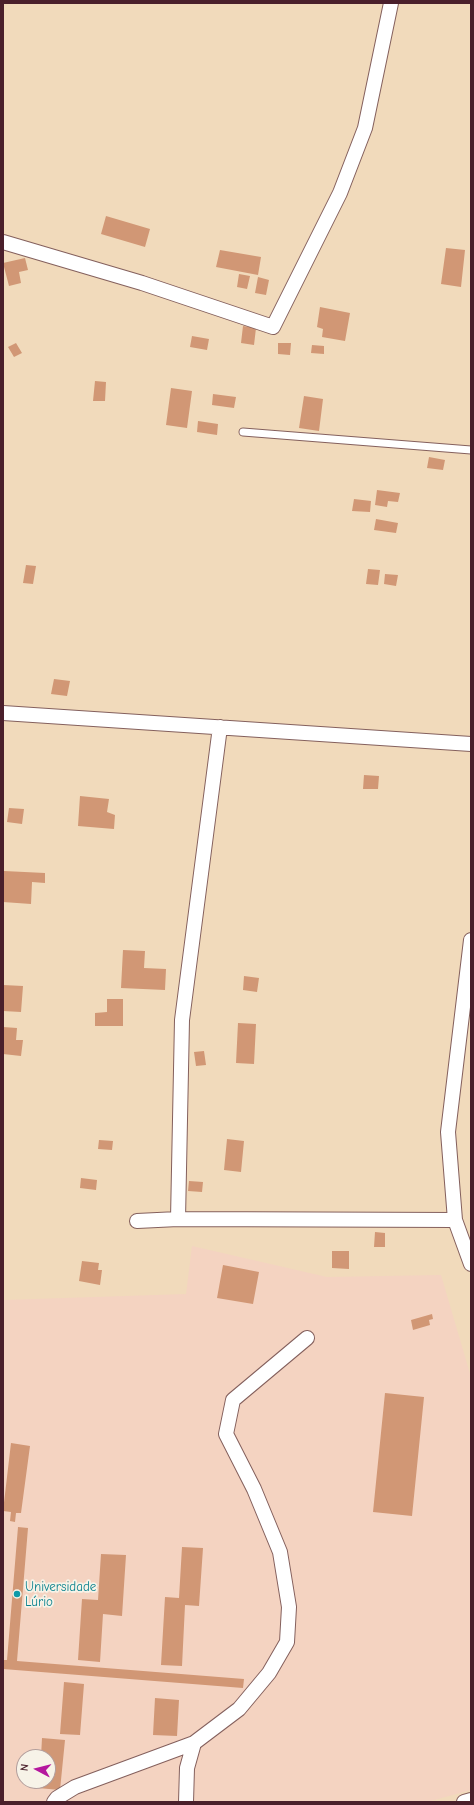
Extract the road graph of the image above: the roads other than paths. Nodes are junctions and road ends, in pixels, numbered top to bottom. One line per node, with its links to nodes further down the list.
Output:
1 (391, 3): 2 (street)
2 (3, 242)
3 (243, 432): 4 (lane)
4 (471, 450)
5 (3, 713): 6 (street)
6 (220, 727): 7 (street); 9 (street)
7 (471, 744)
8 (471, 940): 10 (street)
9 (178, 1219): 10 (street); 11 (street)
10 (455, 1220): 12 (street)
11 (137, 1221)
12 (471, 1264)
13 (307, 1338): 14 (street)
14 (194, 1742): 16 (street); 17 (street)
15 (471, 1800): 18 (street)
16 (54, 1802)
17 (186, 1802)
18 (464, 1802)

